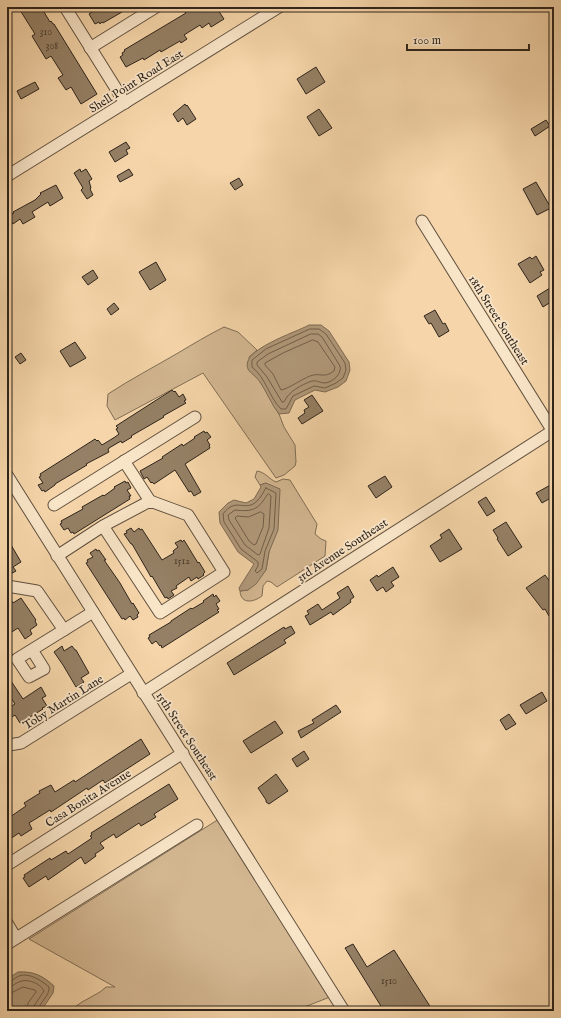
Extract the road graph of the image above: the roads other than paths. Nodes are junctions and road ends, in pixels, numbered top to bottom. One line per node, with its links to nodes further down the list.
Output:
1 (65, 7): 4 (street)
2 (156, 7): 4 (street)
3 (279, 7): 5 (street, Shell Point Road East)
4 (90, 48): 5 (street)
5 (125, 103): 6 (street, Shell Point Road East)
6 (7, 176)
7 (422, 221): 9 (street, 18th Street Southeast)
8 (195, 417): 10 (street)
9 (554, 431): 21 (street, 3rd Avenue Southeast)
10 (124, 461): 12 (street); 13 (street)
11 (8, 480): 15 (street, 15th Street Southeast)
12 (150, 501): 14 (street); 14 (street)
13 (54, 506)
14 (103, 526): 15 (street)
15 (57, 556): 17 (street, 15th Street Southeast)
16 (7, 586): 18 (street)
17 (93, 612): 18 (street); 20 (street, 15th Street Southeast)
18 (64, 630): 19 (street)
19 (32, 650): 19 (street)
20 (131, 674): 21 (street, 15th Street Southeast); 22 (street, Toby Martin Lane)
21 (143, 693): 23 (street, 15th Street Southeast)
22 (7, 743)
23 (183, 753): 25 (street, Casa Bonita Avenue); 28 (street, 15th Street Southeast)
24 (197, 825): 27 (street)
25 (7, 865)
26 (7, 923): 27 (street)
27 (12, 941)
28 (344, 1011)

